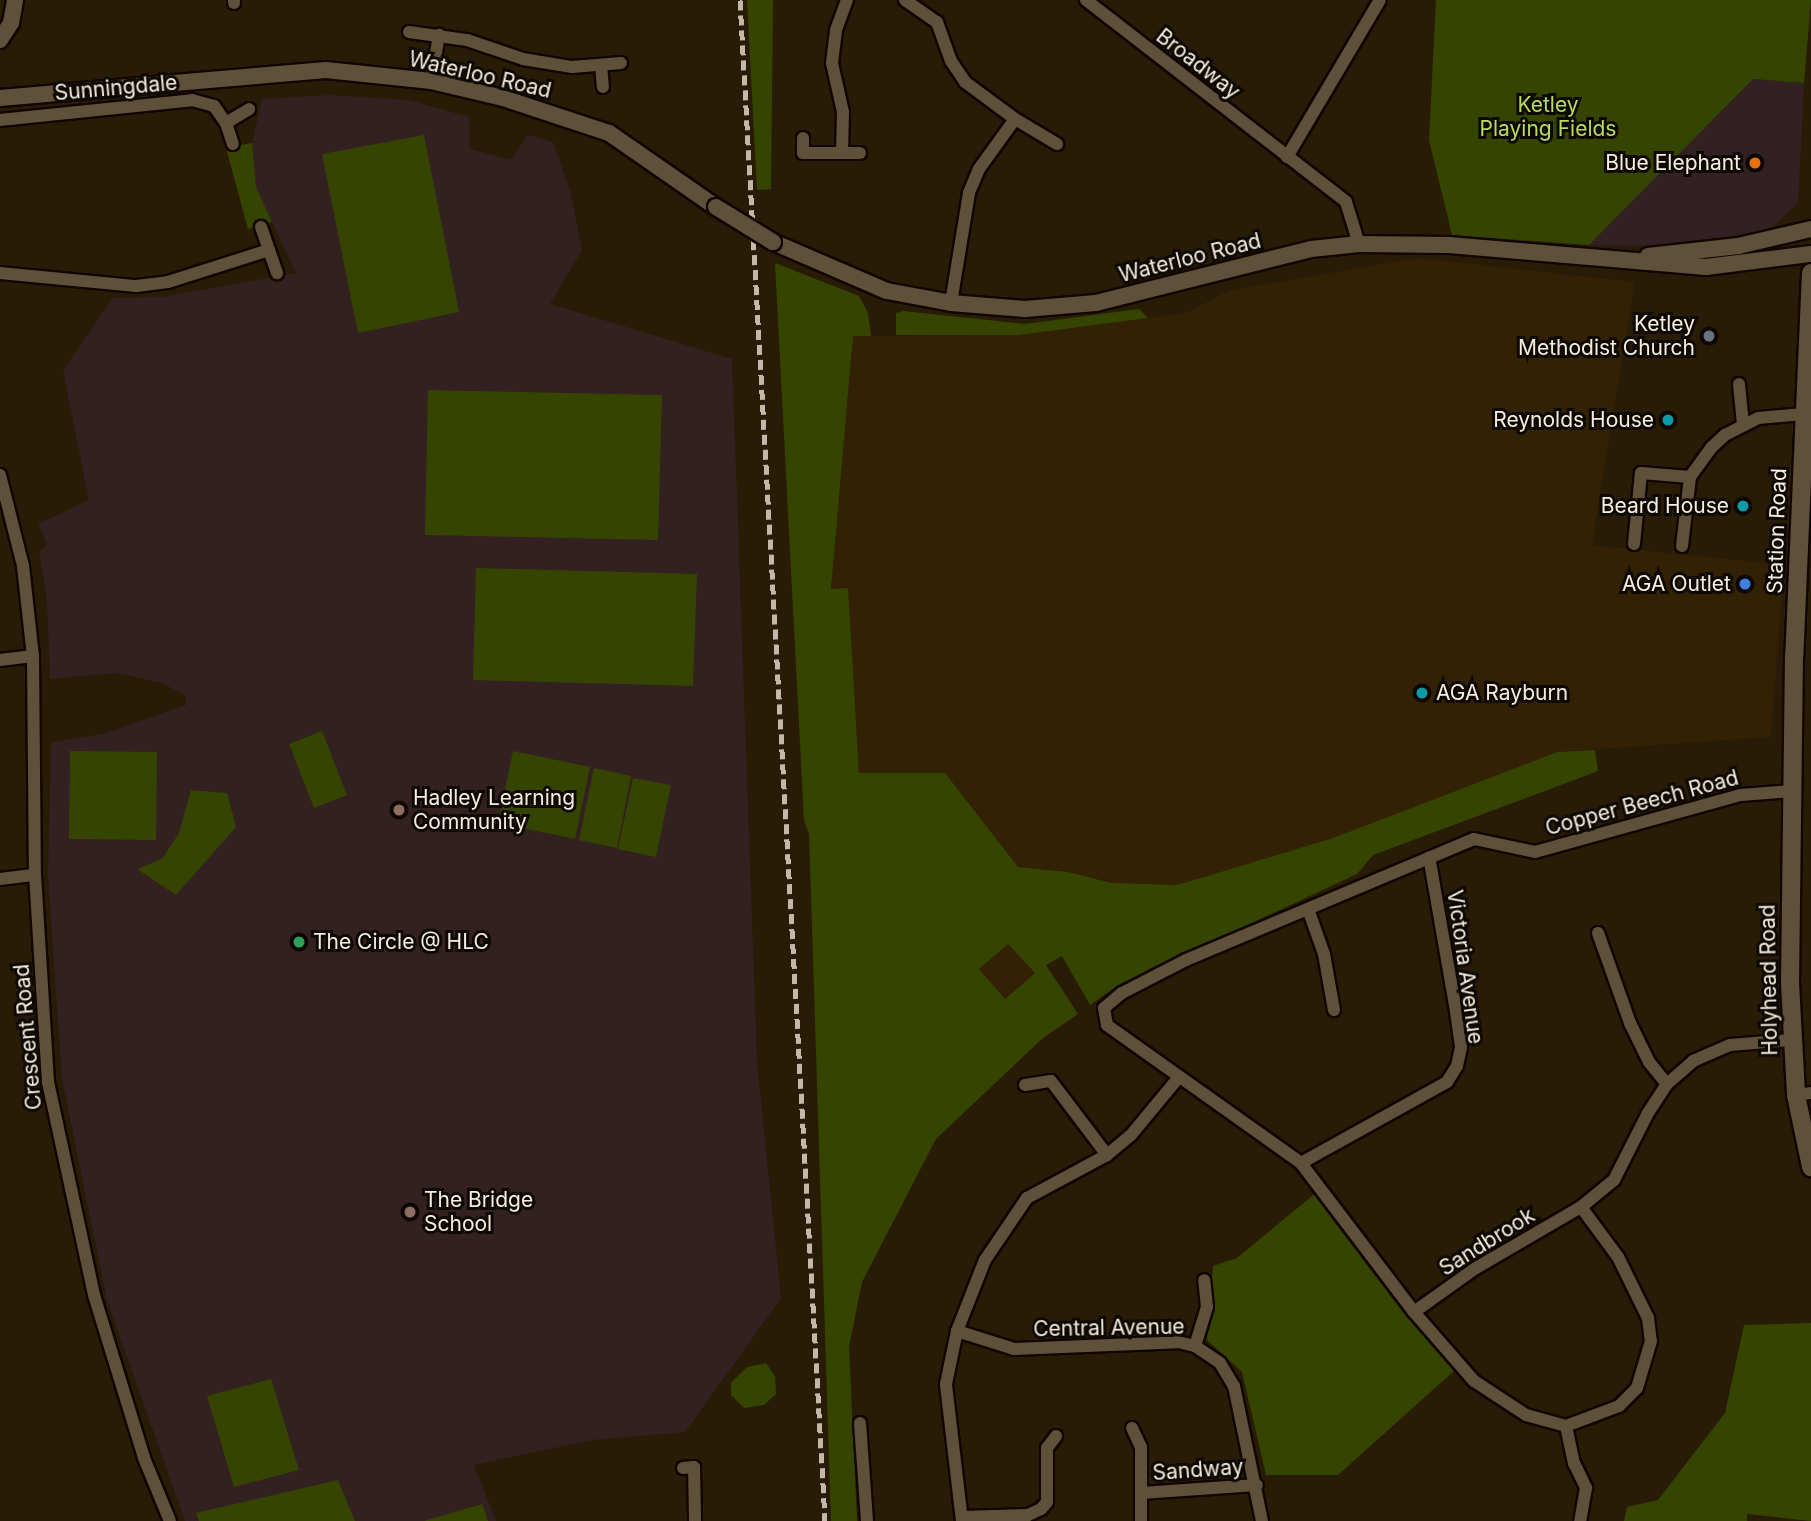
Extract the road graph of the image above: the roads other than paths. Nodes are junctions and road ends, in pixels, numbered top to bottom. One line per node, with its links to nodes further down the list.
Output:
1 (15, 0): 8 (street)
2 (846, 0): 21 (street)
3 (905, 0): 15 (street)
4 (1086, 0): 23 (street, Broadway)
5 (1381, 0): 23 (street)
6 (409, 32): 7 (street)
7 (439, 35): 10 (street); 11 (street)
8 (0, 40)
9 (621, 63): 10 (street)
10 (601, 65): 12 (street)
11 (431, 81): 13 (street, Waterloo Road); 33 (street, Waterloo Road, bridge)
12 (603, 87)
13 (0, 98)
14 (249, 109): 17 (street)
15 (1015, 119): 20 (street); 33 (street)
16 (0, 120): 17 (street, Sunningdale)
17 (226, 123): 19 (street)
18 (803, 138): 21 (street)
19 (233, 144)
20 (1057, 144)
21 (842, 153): 22 (street)
22 (860, 153)
23 (1287, 157): 26 (street, Broadway)
24 (261, 227): 27 (street)
25 (1811, 229): 29 (street, Waterloo Road)
26 (1359, 244): 29 (street, Waterloo Road); 33 (street, Waterloo Road)
27 (269, 250): 30 (street); 32 (street)
28 (1811, 254): 29 (street, Waterloo Road)
29 (1628, 259)
30 (277, 273)
31 (1811, 273): 35 (main road, Station Road)
32 (0, 274)
33 (951, 303)
34 (1739, 384): 36 (street)
35 (1804, 414): 36 (street); 43 (main road, Station Road)
36 (1743, 424): 38 (street)
37 (0, 475): 41 (street, Crescent Road)
38 (1690, 477): 39 (street); 40 (street)
39 (1634, 544)
40 (1682, 546)
41 (33, 656): 42 (street); 45 (street, Crescent Road)
42 (0, 660)
43 (1792, 791): 44 (street, Copper Beech Road); 50 (main road, Holyhead Road)
44 (1429, 857): 47 (street, Copper Beech Road); 56 (street, Victoria Avenue)
45 (31, 873): 46 (street); 71 (street, Crescent Road)
46 (0, 879)
47 (1308, 909): 49 (street); 51 (street, Copper Beech Road)
48 (1598, 933): 52 (street)
49 (1334, 1010)
50 (1791, 1040): 52 (street, Sandbrook); 54 (main road, Holyhead Road)
51 (1179, 1077): 55 (street); 56 (street, Copper Beech Road)
52 (1667, 1084): 58 (street, Sandbrook)
53 (1025, 1085): 55 (street)
54 (1803, 1094): 57 (main road, Holyhead Road)
55 (1107, 1154): 61 (street)
56 (1301, 1163): 60 (street)
57 (1811, 1167)
58 (1581, 1207): 60 (street, Sandbrook); 64 (street)
59 (1204, 1280): 62 (street, Central Avenue)
60 (1414, 1312): 64 (street)
61 (957, 1331): 62 (street, Central Avenue); 70 (street)
62 (1195, 1346): 68 (street)
63 (860, 1423): 73 (street)
64 (1566, 1426): 76 (street)
65 (1132, 1428): 69 (street, Sandway)
66 (1056, 1436): 70 (street)
67 (694, 1467): 72 (street)
68 (1257, 1485): 69 (street, Sandway); 75 (street)
69 (1141, 1493): 74 (street, Sandway)
70 (962, 1519)
71 (170, 1521)
72 (695, 1521)
73 (867, 1521)
74 (1141, 1521)
75 (1262, 1521)
76 (1580, 1521)

